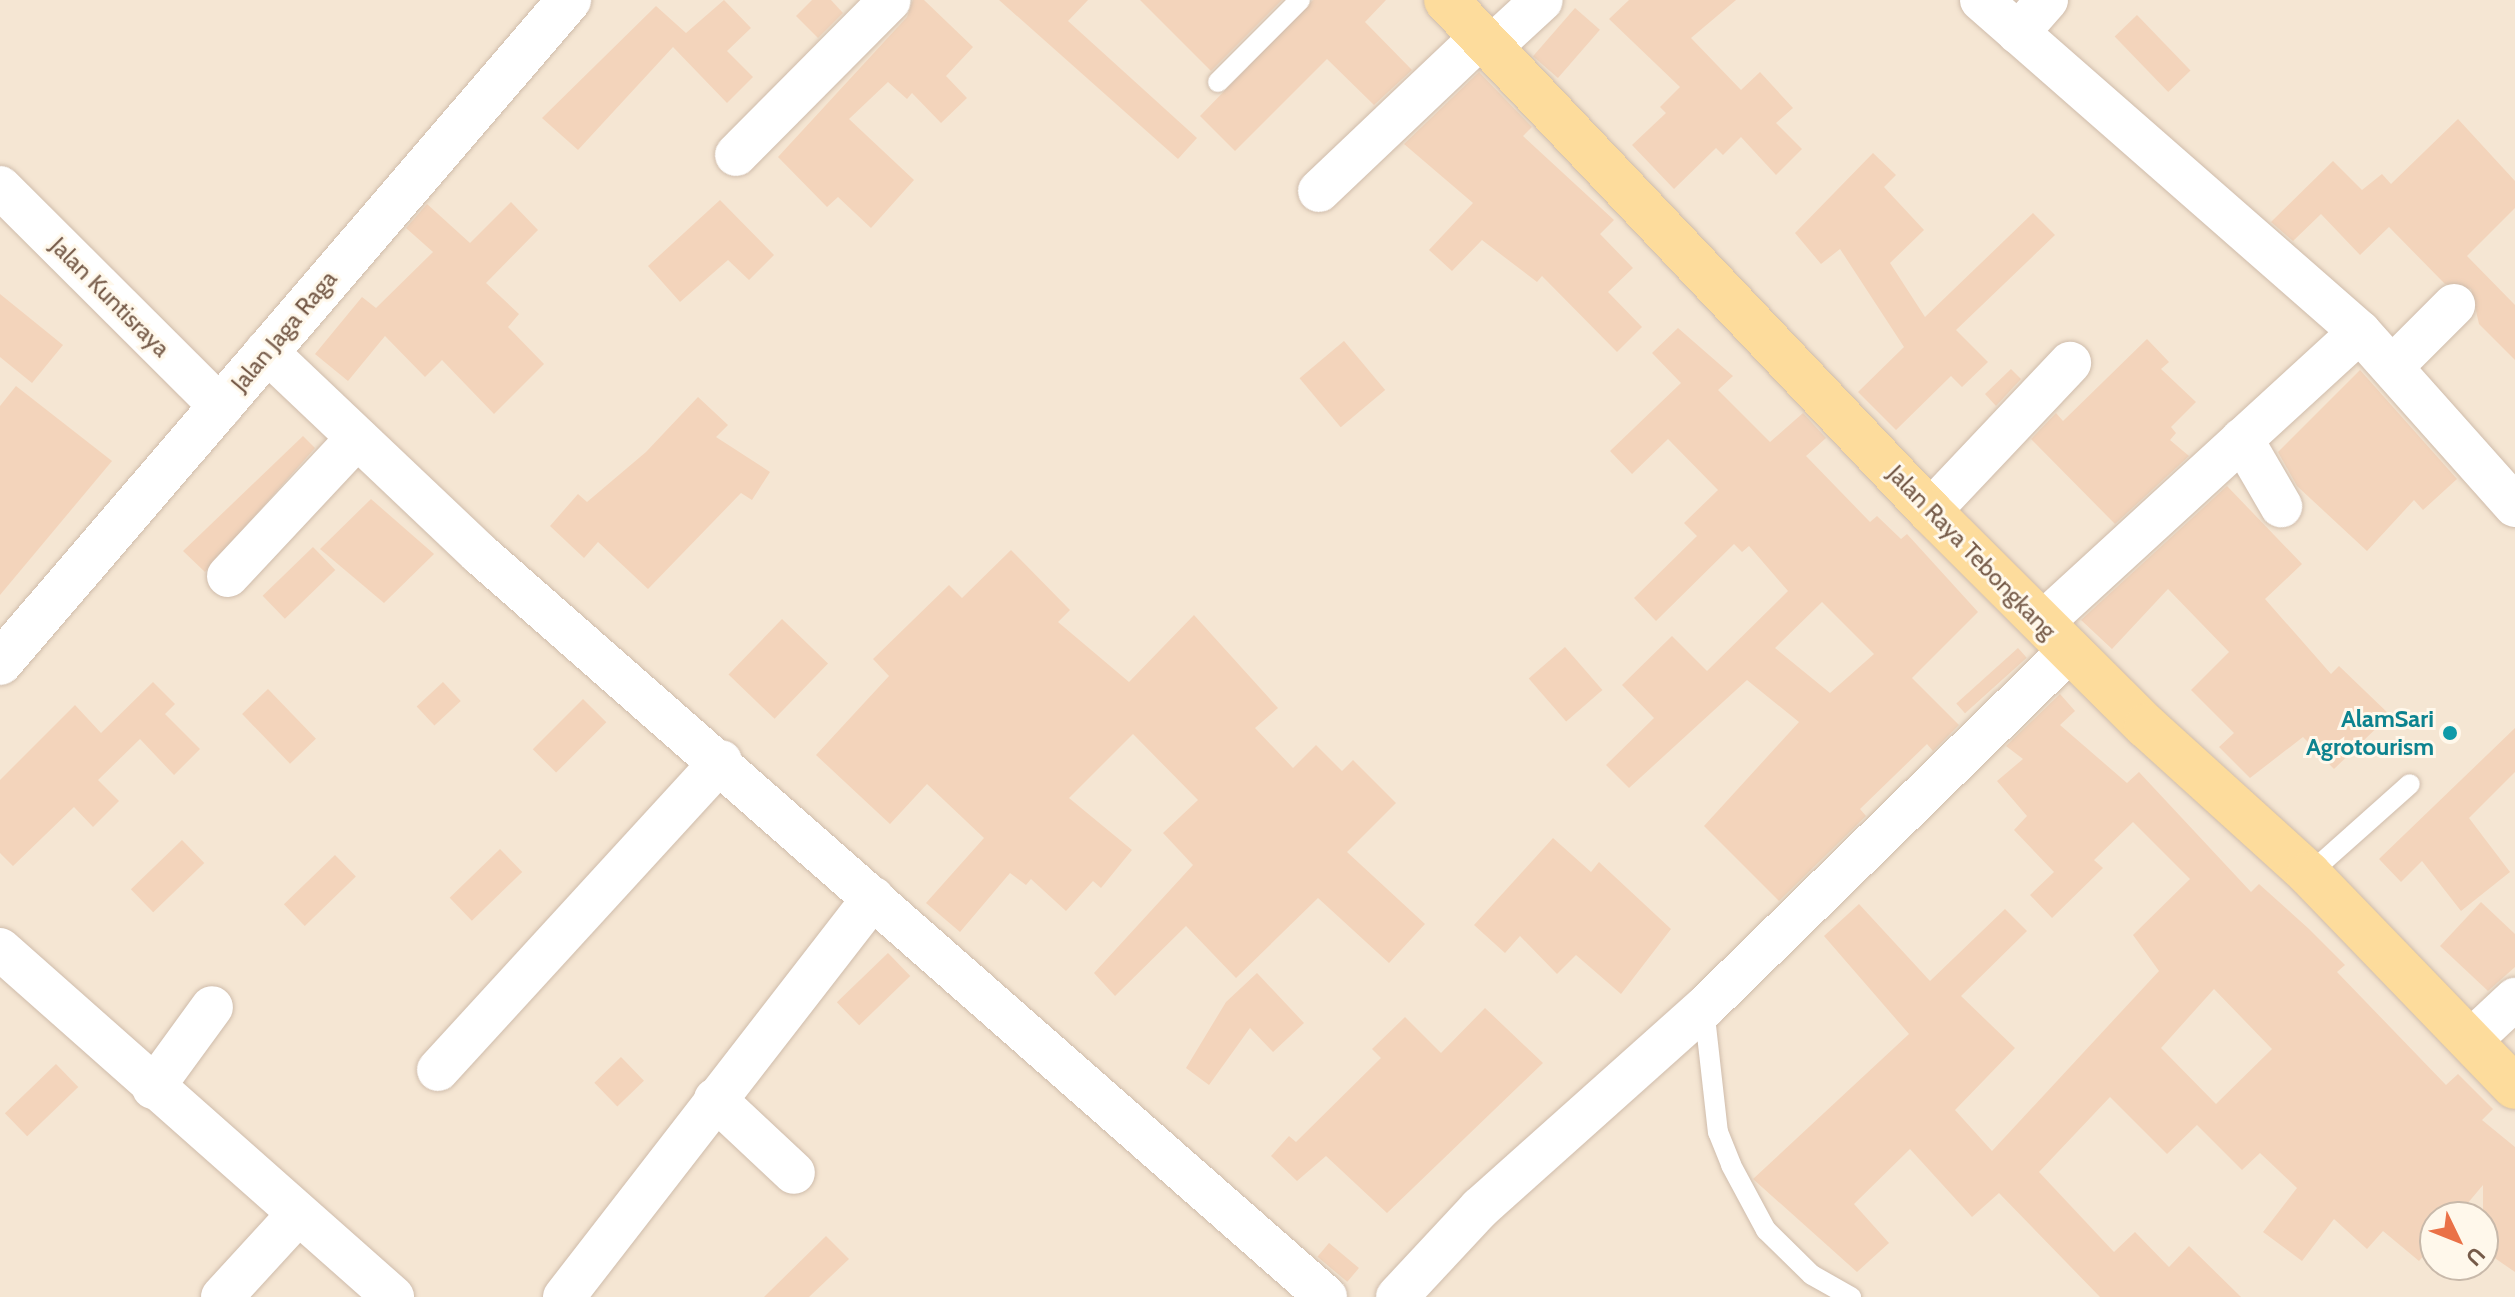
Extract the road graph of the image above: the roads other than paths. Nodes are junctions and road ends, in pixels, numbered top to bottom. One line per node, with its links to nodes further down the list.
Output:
1 (569, 0): 16 (street, Jalan Jaga Raga)
2 (890, 0): 11 (street)
3 (1300, 0): 10 (lane)
4 (1446, 0): 9 (main road, Jalan Raya Tebongkang)
5 (1542, 0): 9 (street)
6 (1981, 0): 8 (street)
7 (2047, 0): 8 (street)
8 (2018, 33): 15 (street)
9 (1486, 42): 13 (street); 24 (main road, Jalan Raya Tebongkang)
10 (1218, 82)
11 (736, 155)
12 (0, 187): 19 (street, Jalan Kuntisraya)
13 (1319, 191)
14 (2454, 305): 18 (street)
15 (2360, 332): 18 (street); 21 (street)
16 (266, 351): 19 (street, Jalan Jaga Raga); 20 (street)
17 (2070, 363): 24 (street)
18 (2394, 365): 22 (street)
19 (221, 407): 27 (street, Jalan Jaga Raga)
20 (357, 438): 25 (street); 28 (street)
21 (2242, 439): 23 (street); 26 (street)
22 (2509, 486)
23 (2281, 506)
24 (1930, 511): 26 (main road, Jalan Raya Tebongkang)
25 (228, 576)
26 (2055, 637): 30 (main road, Jalan Raya Tebongkang); 35 (street)
27 (0, 663)
28 (721, 761): 31 (street); 37 (street)
29 (2410, 784): 30 (lane)
30 (2309, 874): 36 (main road, Jalan Raya Tebongkang)
31 (873, 898): 40 (street); 46 (street)
32 (0, 949): 39 (street)
33 (2515, 999): 36 (street)
34 (212, 1007): 39 (street)
35 (1704, 1008): 47 (street); 48 (lane)
36 (2470, 1041): 38 (main road, Jalan Raya Tebongkang)
37 (438, 1070)
38 (2515, 1087)
39 (153, 1088): 42 (street)
40 (715, 1099): 41 (street); 45 (street)
41 (794, 1173)
42 (298, 1214): 43 (street); 44 (street)
43 (222, 1297)
44 (393, 1297)
45 (564, 1297)
46 (1326, 1297)
47 (1397, 1297)
48 (1851, 1297)

